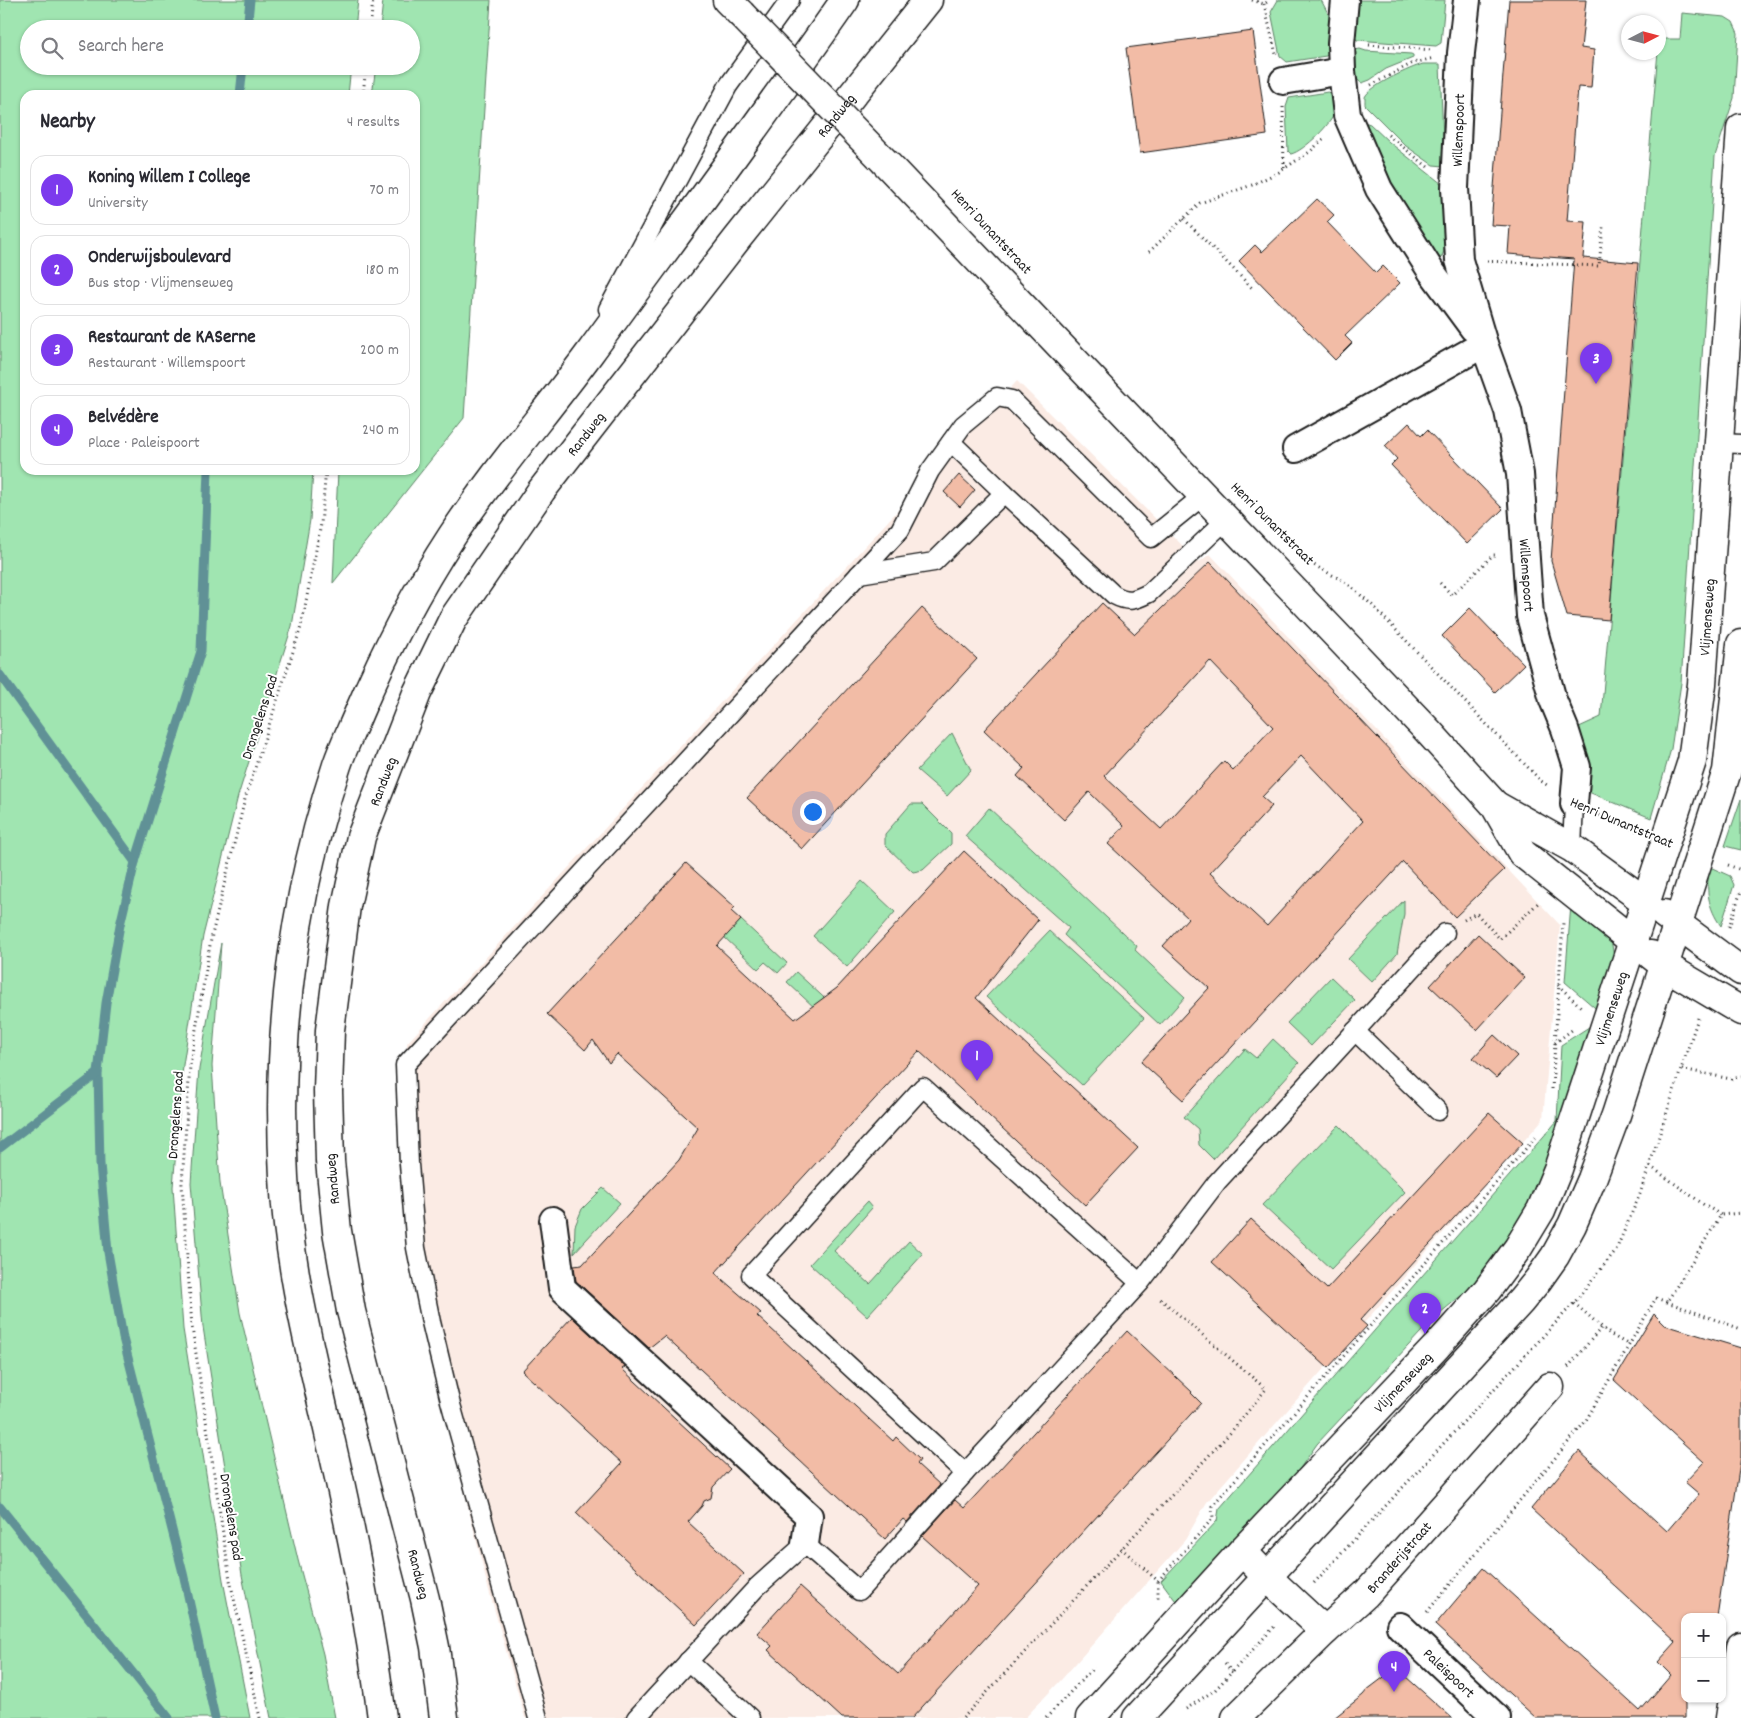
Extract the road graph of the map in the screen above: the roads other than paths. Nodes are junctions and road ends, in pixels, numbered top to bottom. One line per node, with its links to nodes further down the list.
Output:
1 (790, 0): 13 (lane)
2 (845, 0): 13 (street)
3 (928, 0): 46 (street, Randweg)
4 (1345, 0): 7 (street, Willemspoort)
5 (1467, 0): 10 (street, Willemspoort)
6 (734, 7): 18 (street, Henri Dunantstraat, bridge)
7 (1342, 71): 8 (street); 11 (street, Willemspoort)
8 (1283, 81)
9 (1741, 128): 15 (street, Vlijmenseweg)
10 (1459, 260): 11 (street); 12 (street, Willemspoort)
11 (1431, 271): 12 (street, Willemspoort)
12 (1484, 344): 16 (street); 23 (street, Willemspoort)
13 (574, 373): 45 (street)
14 (951, 442): 17 (lane); 18 (lane); 20 (lane)
15 (1731, 444): 25 (street, Vlijmenseweg)
16 (1296, 449)
17 (1004, 493): 19 (lane); 20 (lane)
18 (1204, 495): 19 (street, Henri Dunantstraat)
19 (1227, 519): 22 (street, Henri Dunantstraat)
20 (859, 574): 47 (lane)
21 (1741, 644): 26 (street)
22 (1494, 804): 24 (street, Henri Dunantstraat); 28 (street, Henri Dunantstraat)
23 (1574, 804): 24 (lane)
24 (1572, 848): 25 (street, Henri Dunantstraat)
25 (1646, 902): 26 (street, Henri Dunantstraat); 28 (street, Vlijmenseweg)
26 (1679, 924): 29 (street); 30 (street, Henri Dunantstraat)
27 (1445, 932): 32 (lane)
28 (1634, 942): 29 (street, Henri Dunantstraat); 39 (street, Vlijmenseweg)
29 (1665, 966): 31 (street, Henri Dunantstraat); 40 (street)
30 (1741, 971)
31 (1741, 1011)
32 (1355, 1031): 33 (lane); 35 (lane)
33 (1438, 1111)
34 (553, 1220): 38 (street)
35 (1140, 1283): 37 (lane); 37 (lane)
36 (1550, 1387): 42 (street, Branderijstraat)
37 (965, 1473): 38 (lane)
38 (805, 1544): 44 (lane)
39 (1242, 1551): 40 (street); 50 (street, Vlijmenseweg)
40 (1267, 1577): 42 (street); 51 (street)
41 (1405, 1630): 53 (street, Paleispoort)
42 (1325, 1631): 52 (street, Branderijstraat)
43 (1741, 1647): 54 (street)
44 (688, 1662): 48 (lane); 49 (lane)
45 (382, 1718)
46 (444, 1718)
47 (538, 1718)
48 (636, 1718)
49 (750, 1718)
50 (1090, 1718)
51 (1137, 1718)
52 (1236, 1718)
53 (1497, 1718)
54 (1730, 1718)

